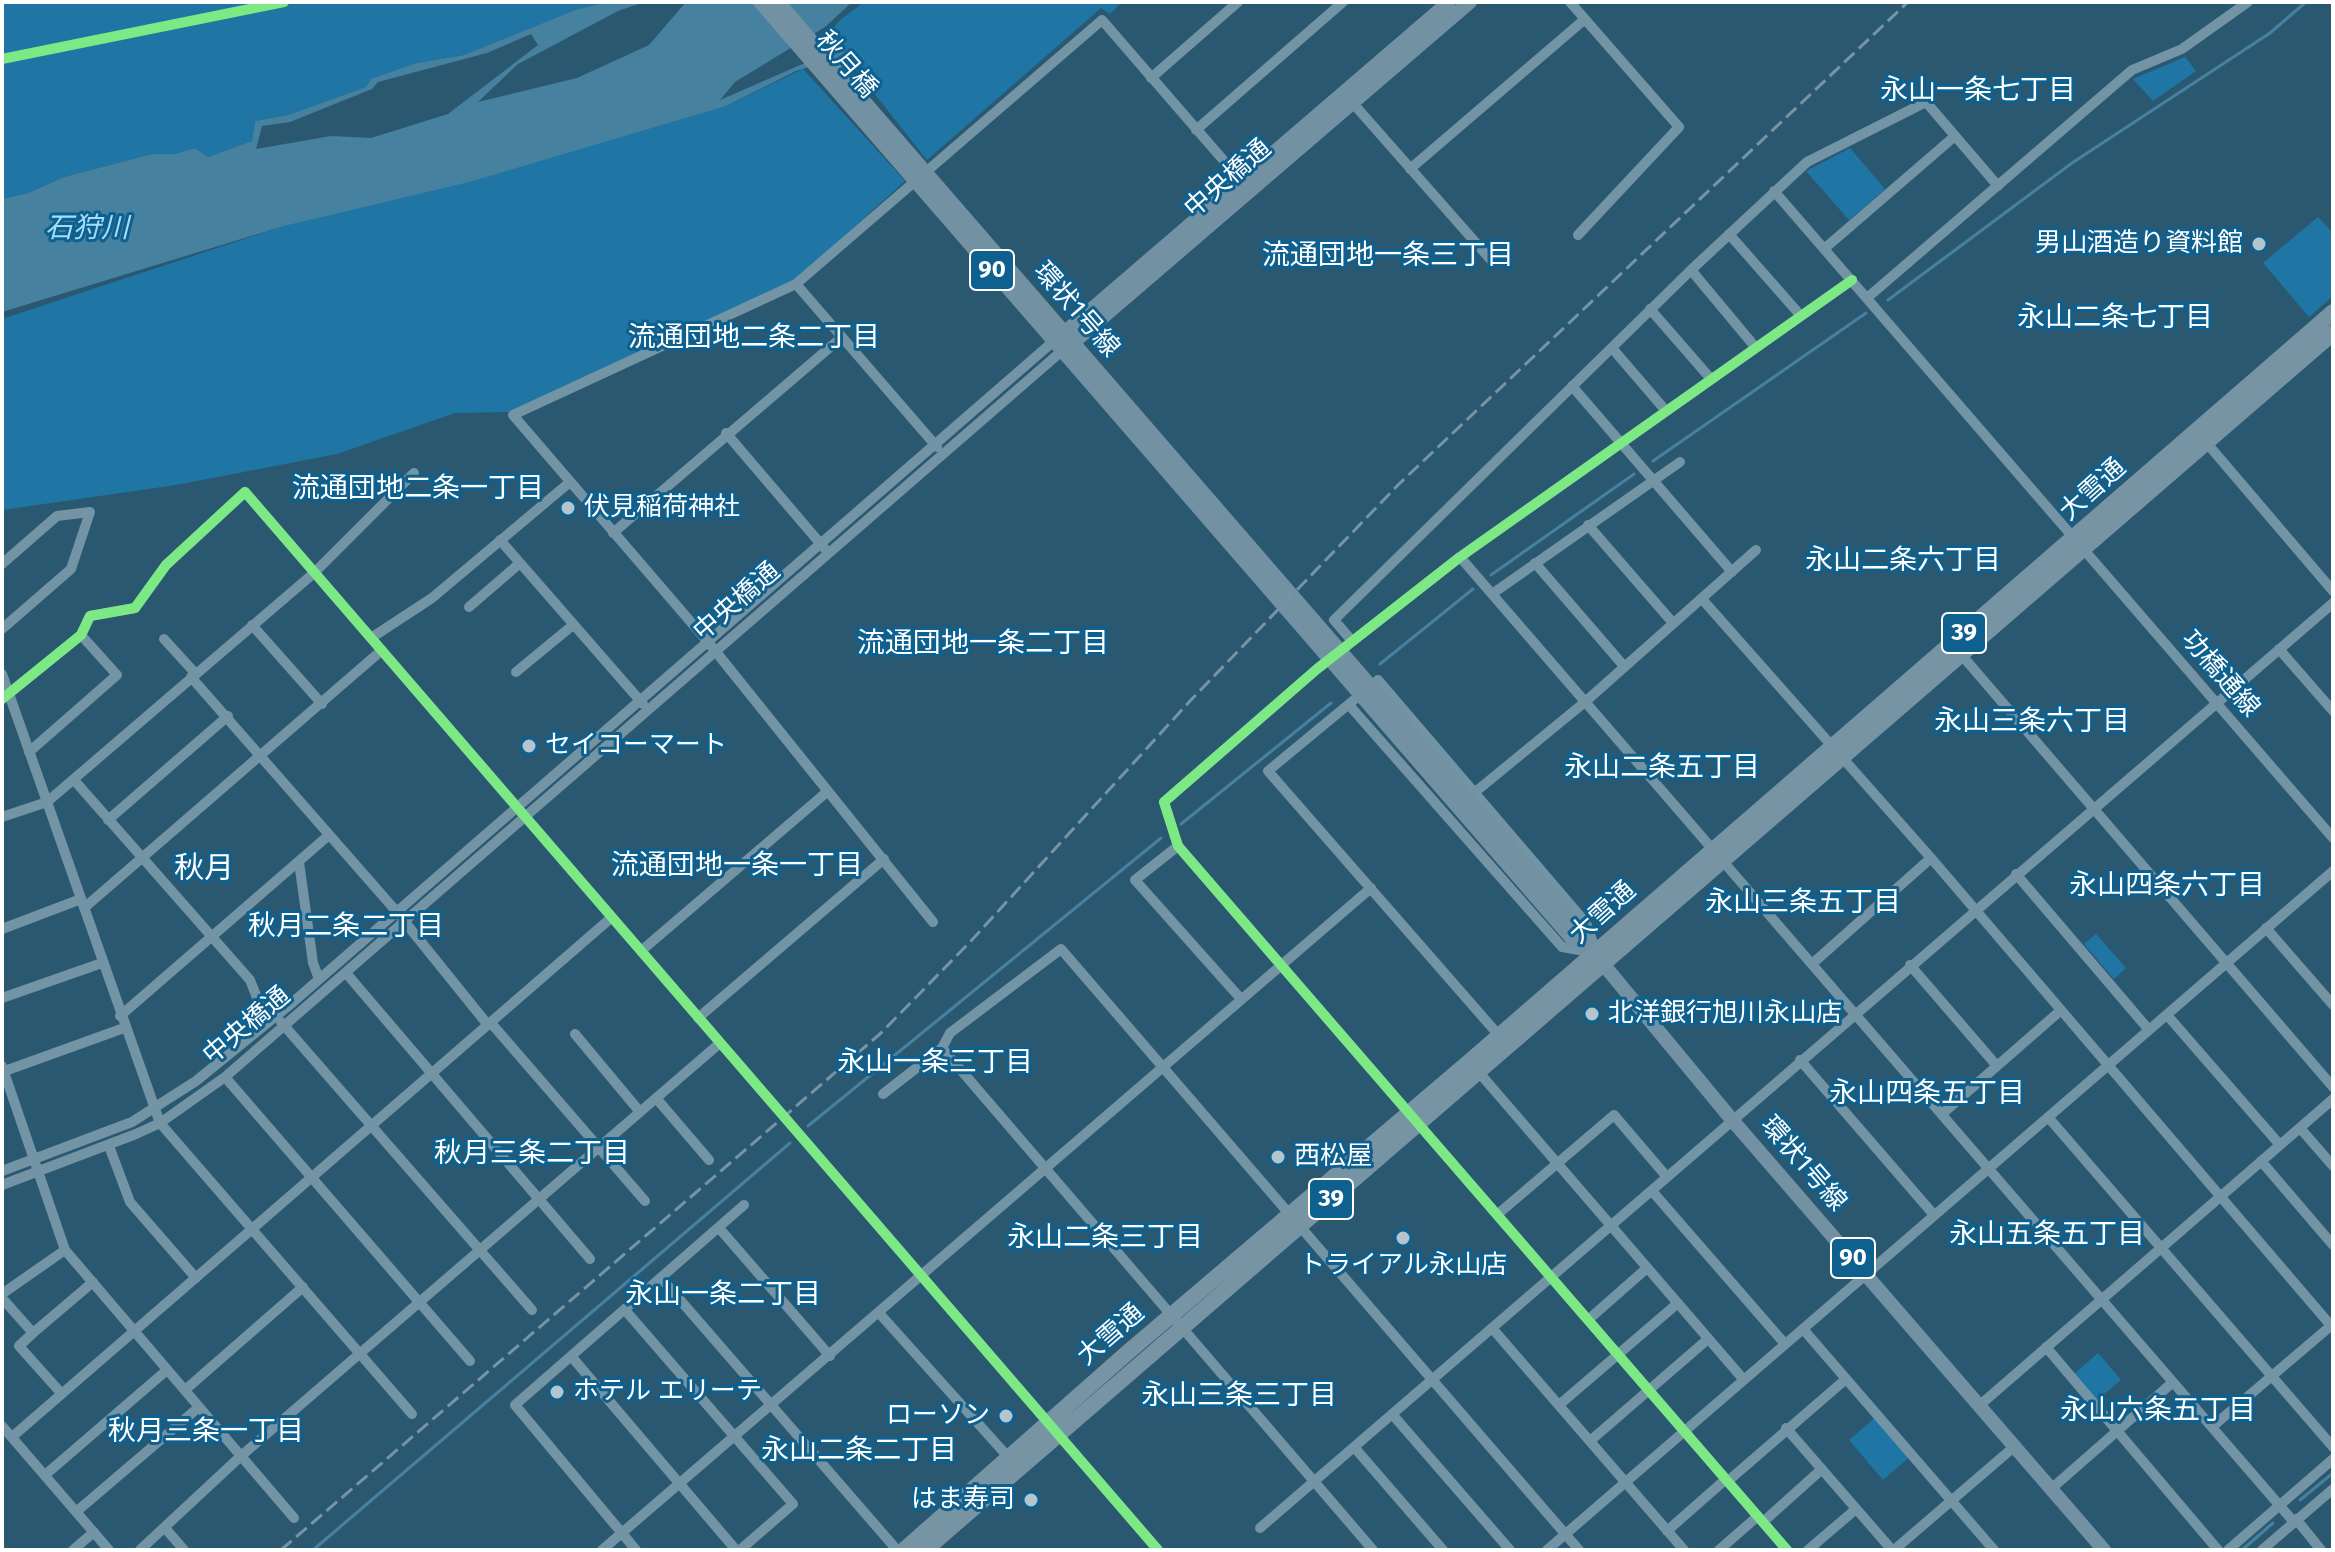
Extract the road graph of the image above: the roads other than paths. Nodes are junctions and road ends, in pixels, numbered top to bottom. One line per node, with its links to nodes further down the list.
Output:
1 (760, 2): 14 (main road, 秋月橋 / 90)
2 (778, 2): 14 (main road, 秋月橋 / 90)
3 (1238, 2): 10 (street)
4 (1343, 2): 12 (street)
5 (1449, 2): 11 (main road, 中央橋通)
6 (1470, 2): 11 (main road, 中央橋通)
7 (1570, 2): 9 (street)
8 (2248, 2): 17 (street)
9 (1585, 19): 15 (street); 20 (street)
10 (1151, 78): 12 (street); 25 (street)
11 (1348, 98): 15 (street); 16 (main road, 中央橋通)
12 (1196, 130): 16 (street)
13 (1955, 136): 17 (street); 18 (street); 21 (street)
14 (901, 155): 31 (main road, 環状1号線 / 90)
15 (1410, 169): 22 (street)
16 (1246, 186): 31 (main road, 中央橋通)
17 (1998, 186): 26 (street)
18 (1774, 191): 19 (street); 21 (street, 功橋通線)
19 (1729, 234): 23 (street); 29 (street)
20 (1578, 235)
21 (1824, 249): 24 (street, 功橋通線)
22 (1491, 260)
23 (1691, 270): 27 (street); 34 (street)
24 (1852, 280): 26 (street, 功橋通線); 29 (street)
25 (796, 284): 30 (street); 46 (street)
26 (1867, 298): 50 (street, 功橋通線)
27 (1650, 309): 33 (street); 35 (street)
28 (2333, 312): 39 (highway, 大雪通 / 39)
29 (1801, 316): 34 (street)
30 (842, 337): 38 (street); 41 (street)
31 (1064, 341): 41 (street, 中央橋通); 42 (street, 中央橋通); 124 (main road, 環状1号線 / 90)
32 (2330, 341): 39 (highway, 大雪通 / 39)
33 (1612, 348): 36 (street); 37 (street)
34 (1756, 348): 35 (street)
35 (1711, 379): 37 (street)
36 (1572, 386): 40 (street); 72 (street)
37 (1666, 411): 40 (street)
38 (726, 433): 48 (street); 51 (street)
39 (2201, 436): 50 (highway, 大雪通 / 39); 60 (street)
40 (1621, 442): 45 (street); 54 (street)
41 (935, 445): 42 (street); 51 (street, 中央橋通)
42 (943, 455): 53 (street, 中央橋通)
43 (1680, 462): 45 (street)
44 (414, 473): 59 (street)
45 (1653, 479): 47 (street); 58 (street)
46 (570, 482): 48 (street); 49 (street)
47 (1588, 525): 56 (street); 65 (street)
48 (613, 533): 73 (street)
49 (500, 540): 55 (street); 70 (street)
50 (2079, 544): 74 (highway, 大雪通 / 39); 86 (street, 功橋通線)
51 (820, 545): 53 (street); 73 (street, 中央橋通)
52 (1756, 550): 58 (street)
53 (829, 554): 77 (street, 中央橋通)
54 (1460, 557): 61 (street); 72 (street)
55 (520, 563): 64 (street); 67 (street)
56 (1535, 563): 61 (street); 78 (street)
57 (2, 564): 68 (street)
58 (1732, 572): 62 (street)
59 (314, 573): 66 (street); 69 (street); 70 (street)
60 (2333, 591)
61 (1492, 594): 84 (street)
62 (1702, 599): 65 (street); 91 (street)
63 (2333, 603): 75 (street)
64 (469, 607)
65 (1673, 623): 78 (street)
66 (252, 625): 81 (street); 85 (street)
67 (573, 625): 79 (street); 83 (street)
68 (2, 629)
69 (81, 635): 82 (street); 92 (street)
70 (371, 638): 76 (street)
71 (164, 639): 81 (street)
72 (1352, 641): 105 (street)
73 (708, 642): 77 (street); 83 (street, 中央橋通)
74 (1957, 649): 91 (highway, 大雪通 / 39); 99 (street)
75 (2279, 649): 86 (street); 89 (street)
76 (382, 650): 85 (street); 98 (street)
77 (715, 653): 88 (street, 中央橋通); 95 (street)
78 (1623, 665): 84 (street)
79 (516, 672)
80 (2, 674): 82 (street)
81 (193, 675): 90 (street); 94 (street)
82 (6, 697): 92 (street)
83 (640, 700): 88 (street); 98 (street, 中央橋通)
84 (1585, 702): 96 (street); 106 (street)
85 (322, 704): 93 (street)
86 (2217, 704): 99 (street); 104 (street, 功橋通線)
87 (1349, 705): 96 (street); 113 (street); 124 (street)
88 (650, 710): 101 (street, 中央橋通)
89 (2333, 711)
90 (228, 716): 93 (street); 102 (street)
91 (1838, 751): 106 (highway, 大雪通 / 39); 107 (street)
92 (29, 752): 97 (street)
93 (263, 756): 103 (street); 108 (street)
94 (74, 780): 97 (street); 102 (street)
95 (828, 791): 109 (street); 123 (street)
96 (1474, 793): 124 (street)
97 (47, 802): 100 (street); 114 (street)
98 (517, 807): 101 (street); 116 (street, 中央橋通)
99 (2094, 809): 112 (street); 128 (street)
100 (2, 817)
101 (526, 817): 117 (street); 118 (street, 中央橋通)
102 (108, 820): 108 (street)
103 (329, 835): 110 (street); 116 (street)
104 (2333, 838)
105 (1178, 846): 126 (street); 133 (street)
106 (1717, 854): 124 (highway, 大雪通 / 39); 127 (street)
107 (1931, 858): 115 (street); 127 (street)
108 (142, 859): 114 (street); 122 (street)
109 (884, 859): 119 (street); 139 (street)
110 (299, 862): 122 (street); 131 (street)
111 (2333, 871): 120 (street)
112 (2016, 874): 115 (street); 144 (street)
113 (1371, 888): 126 (street); 146 (street)
114 (82, 904): 121 (street); 125 (street)
115 (1975, 909): 129 (street); 135 (street)
116 (396, 911): 118 (street); 131 (street, 中央橋通)
117 (611, 918): 123 (street); 141 (street)
118 (404, 922): 130 (street, 中央橋通); 141 (street)
119 (933, 922)
120 (2266, 928): 128 (street); 134 (street)
121 (2, 929)
122 (209, 937): 138 (street); 140 (street)
123 (641, 951): 139 (street)
124 (1599, 959): 146 (highway, 大雪通 / 39); 166 (main road, 環状1号線 / 90)
125 (102, 963): 132 (street); 138 (street)
126 (1282, 963): 133 (street); 165 (street)
127 (1812, 964): 136 (street)
128 (2225, 964): 137 (street); 157 (street)
129 (1910, 965): 136 (street); 151 (street)
130 (346, 973): 142 (street, 中央橋通); 155 (street)
131 (319, 979): 140 (street, 中央橋通)
132 (2, 998)
133 (1241, 999): 150 (street)
134 (2333, 1005)
135 (2060, 1011): 151 (street); 152 (street)
136 (1855, 1014): 149 (street); 163 (street)
137 (2167, 1015): 144 (street); 170 (street)
138 (120, 1016): 143 (street)
139 (698, 1018): 147 (street)
140 (271, 1020): 142 (street); 161 (street, 中央橋通)
141 (490, 1024): 155 (street); 172 (street)
142 (285, 1026): 156 (street, 中央橋通); 168 (street)
143 (124, 1028): 154 (street); 161 (street)
144 (2149, 1030): 152 (street)
145 (575, 1034): 162 (street)
146 (1504, 1041): 153 (highway, 大雪通 / 39)
147 (720, 1043): 159 (street); 203 (street)
148 (942, 1048): 150 (street); 158 (street); 178 (street)
149 (1800, 1060): 166 (street); 191 (street)
150 (1163, 1066): 178 (street); 192 (street)
151 (1997, 1066): 163 (street)
152 (2108, 1066): 164 (street); 186 (street)
153 (1474, 1067): 165 (highway, 大雪通 / 39); 176 (street)
154 (3, 1069): 173 (street)
155 (431, 1074): 168 (street); 187 (street)
156 (225, 1077): 167 (street, 中央橋通); 182 (street)
157 (2333, 1087)
158 (883, 1094)
159 (656, 1098): 162 (street); 174 (street)
160 (2333, 1099): 169 (street)
161 (153, 1110): 167 (street); 173 (street, 中央橋通)
162 (640, 1112): 172 (street)
163 (1942, 1114): 179 (street)
164 (2048, 1117): 179 (street); 197 (street)
165 (1414, 1118): 190 (street); 192 (highway, 大雪通 / 39)
166 (1733, 1121): 183 (street); 202 (main road, 環状1号線 / 90)
167 (160, 1123): 171 (street, 中央橋通); 194 (street)
168 (370, 1126): 182 (street); 199 (street)
169 (2300, 1128): 170 (street); 177 (street)
170 (2280, 1145): 175 (street)
171 (109, 1146): 181 (street, 中央橋通); 205 (street)
172 (598, 1149): 187 (street); 188 (street)
173 (34, 1160): 180 (street, 中央橋通); 181 (street)
174 (709, 1160)
175 (2261, 1161): 186 (street); 196 (street)
176 (1557, 1162): 183 (street); 190 (street); 193 (street)
177 (2333, 1166)
178 (1046, 1167): 203 (street); 216 (street)
179 (1988, 1169): 191 (street); 210 (street)
180 (2, 1171)
181 (38, 1173): 184 (street, 中央橋通); 198 (street)
182 (310, 1177): 194 (street); 211 (street)
183 (1667, 1177): 185 (street)
184 (2, 1185)
185 (1652, 1191): 193 (street); 224 (street)
186 (2220, 1196): 197 (street); 218 (street)
187 (539, 1200): 199 (street); 200 (street)
188 (645, 1201)
189 (744, 1205): 195 (street)
190 (1498, 1214): 204 (street)
191 (1934, 1215): 202 (street)
192 (1295, 1220): 216 (highway, 大雪通 / 39); 234 (street)
193 (1611, 1226): 201 (street); 204 (street)
194 (252, 1228): 205 (street); 208 (street)
195 (719, 1228): 206 (street); 229 (street)
196 (2333, 1245)
197 (2161, 1247): 210 (street); 232 (street)
198 (65, 1250): 207 (street); 209 (street)
199 (479, 1251): 211 (street); 213 (street)
200 (590, 1259)
201 (1647, 1268): 212 (street); 217 (street)
202 (1867, 1274): 220 (street); 241 (main road, 環状1号線 / 90)
203 (921, 1276): 215 (street); 248 (street)
204 (1552, 1277): 217 (street); 219 (street)
205 (196, 1278): 221 (street)
206 (661, 1278): 214 (street); 242 (street)
207 (93, 1282): 221 (street); 222 (street)
208 (303, 1287): 226 (street); 237 (street)
209 (2, 1296): 222 (street)
210 (2102, 1299): 225 (street); 236 (street)
211 (420, 1302): 226 (street); 230 (street)
212 (1678, 1303): 223 (street); 227 (street)
213 (532, 1310)
214 (625, 1310): 228 (street); 252 (street)
215 (879, 1313): 229 (street); 259 (street)
216 (1176, 1320): 248 (highway, 大雪通 / 39); 265 (street)
217 (1588, 1320): 227 (street)
218 (2332, 1326): 232 (street)
219 (1492, 1328): 234 (street); 240 (street)
220 (1803, 1329): 224 (street); 233 (street)
221 (134, 1331): 231 (street); 239 (street)
222 (33, 1333): 239 (street)
223 (1708, 1339): 235 (street); 238 (street)
224 (1785, 1344): 235 (street)
225 (2046, 1347): 241 (street); 251 (street)
226 (360, 1354): 244 (street); 258 (street)
227 (1618, 1355): 238 (street); 240 (street)
228 (571, 1356): 264 (street); 280 (street)
229 (830, 1356): 242 (street)
230 (470, 1361)
231 (167, 1370): 237 (street); 262 (street)
232 (2272, 1376): 247 (street); 257 (street)
233 (1846, 1379): 249 (street); 269 (street)
234 (1432, 1380): 245 (street); 281 (street)
235 (1744, 1380): 250 (street)
236 (2173, 1382): 247 (street); 251 (street)
237 (185, 1390): 243 (street)
238 (1649, 1390): 250 (street); 254 (street)
239 (61, 1393): 253 (street)
240 (1559, 1405): 254 (street)
241 (1980, 1405): 255 (main road, 環状1号線 / 90)
242 (771, 1406): 252 (street); 290 (street)
243 (199, 1407): 258 (street); 272 (street)
244 (412, 1414)
245 (1392, 1414): 256 (street); 295 (street)
246 (2, 1426): 253 (street)
247 (2212, 1427): 270 (street)
248 (1053, 1428): 259 (highway, 大雪通 / 39); 282 (highway, 大雪通 / 39); 292 (street)
249 (1786, 1428): 261 (street); 263 (street)
250 (1685, 1431): 263 (street); 266 (street)
251 (2117, 1431): 267 (street); 305 (street)
252 (733, 1436): 264 (street); 289 (street)
253 (12, 1437): 262 (street)
254 (1590, 1441): 266 (street)
255 (2015, 1446): 267 (main road, 環状1号線 / 90); 269 (street)
256 (1354, 1447): 265 (street); 294 (street)
257 (2333, 1447)
258 (241, 1456): 273 (street); 276 (street)
259 (1009, 1458): 291 (highway, 大雪通 / 39)
260 (2333, 1459): 270 (street)
261 (1822, 1469): 271 (street); 274 (street)
262 (45, 1475): 272 (street)
263 (1727, 1480): 274 (street); 278 (street)
264 (678, 1482): 280 (street); 289 (street)
265 (1314, 1482): 277 (street); 293 (street)
266 (1625, 1483): 278 (street); 281 (street)
267 (2051, 1489): 304 (main road, 環状1号線 / 90)
268 (2333, 1489): 275 (street)
269 (1952, 1501): 302 (street); 303 (street)
270 (2280, 1506): 275 (street); 306 (street)
271 (1856, 1509): 301 (street); 302 (street)
272 (76, 1512): 279 (street)
273 (294, 1518)
274 (1760, 1519): 299 (street); 300 (street)
275 (2294, 1520): 307 (street); 308 (street)
276 (165, 1528): 285 (street); 286 (street)
277 (1260, 1528)
278 (1667, 1531): 298 (street)
279 (94, 1532): 283 (street); 284 (street)
280 (622, 1533): 287 (street); 288 (street)
281 (1565, 1534): 296 (street); 297 (street)
282 (935, 1547)
283 (73, 1550)
284 (109, 1550)
285 (140, 1550)
286 (184, 1550)
287 (602, 1550)
288 (636, 1550)
289 (738, 1550)
290 (897, 1550)
291 (904, 1550)
292 (1158, 1550)
293 (1373, 1550)
294 (1443, 1550)
295 (1510, 1550)
296 (1547, 1550)
297 (1579, 1550)
298 (1684, 1550)
299 (1719, 1550)
300 (1787, 1550)
301 (1808, 1550)
302 (1893, 1550)
303 (1994, 1550)
304 (2104, 1550)
305 (2218, 1550)
306 (2228, 1550)
307 (2262, 1550)
308 (2321, 1550)

